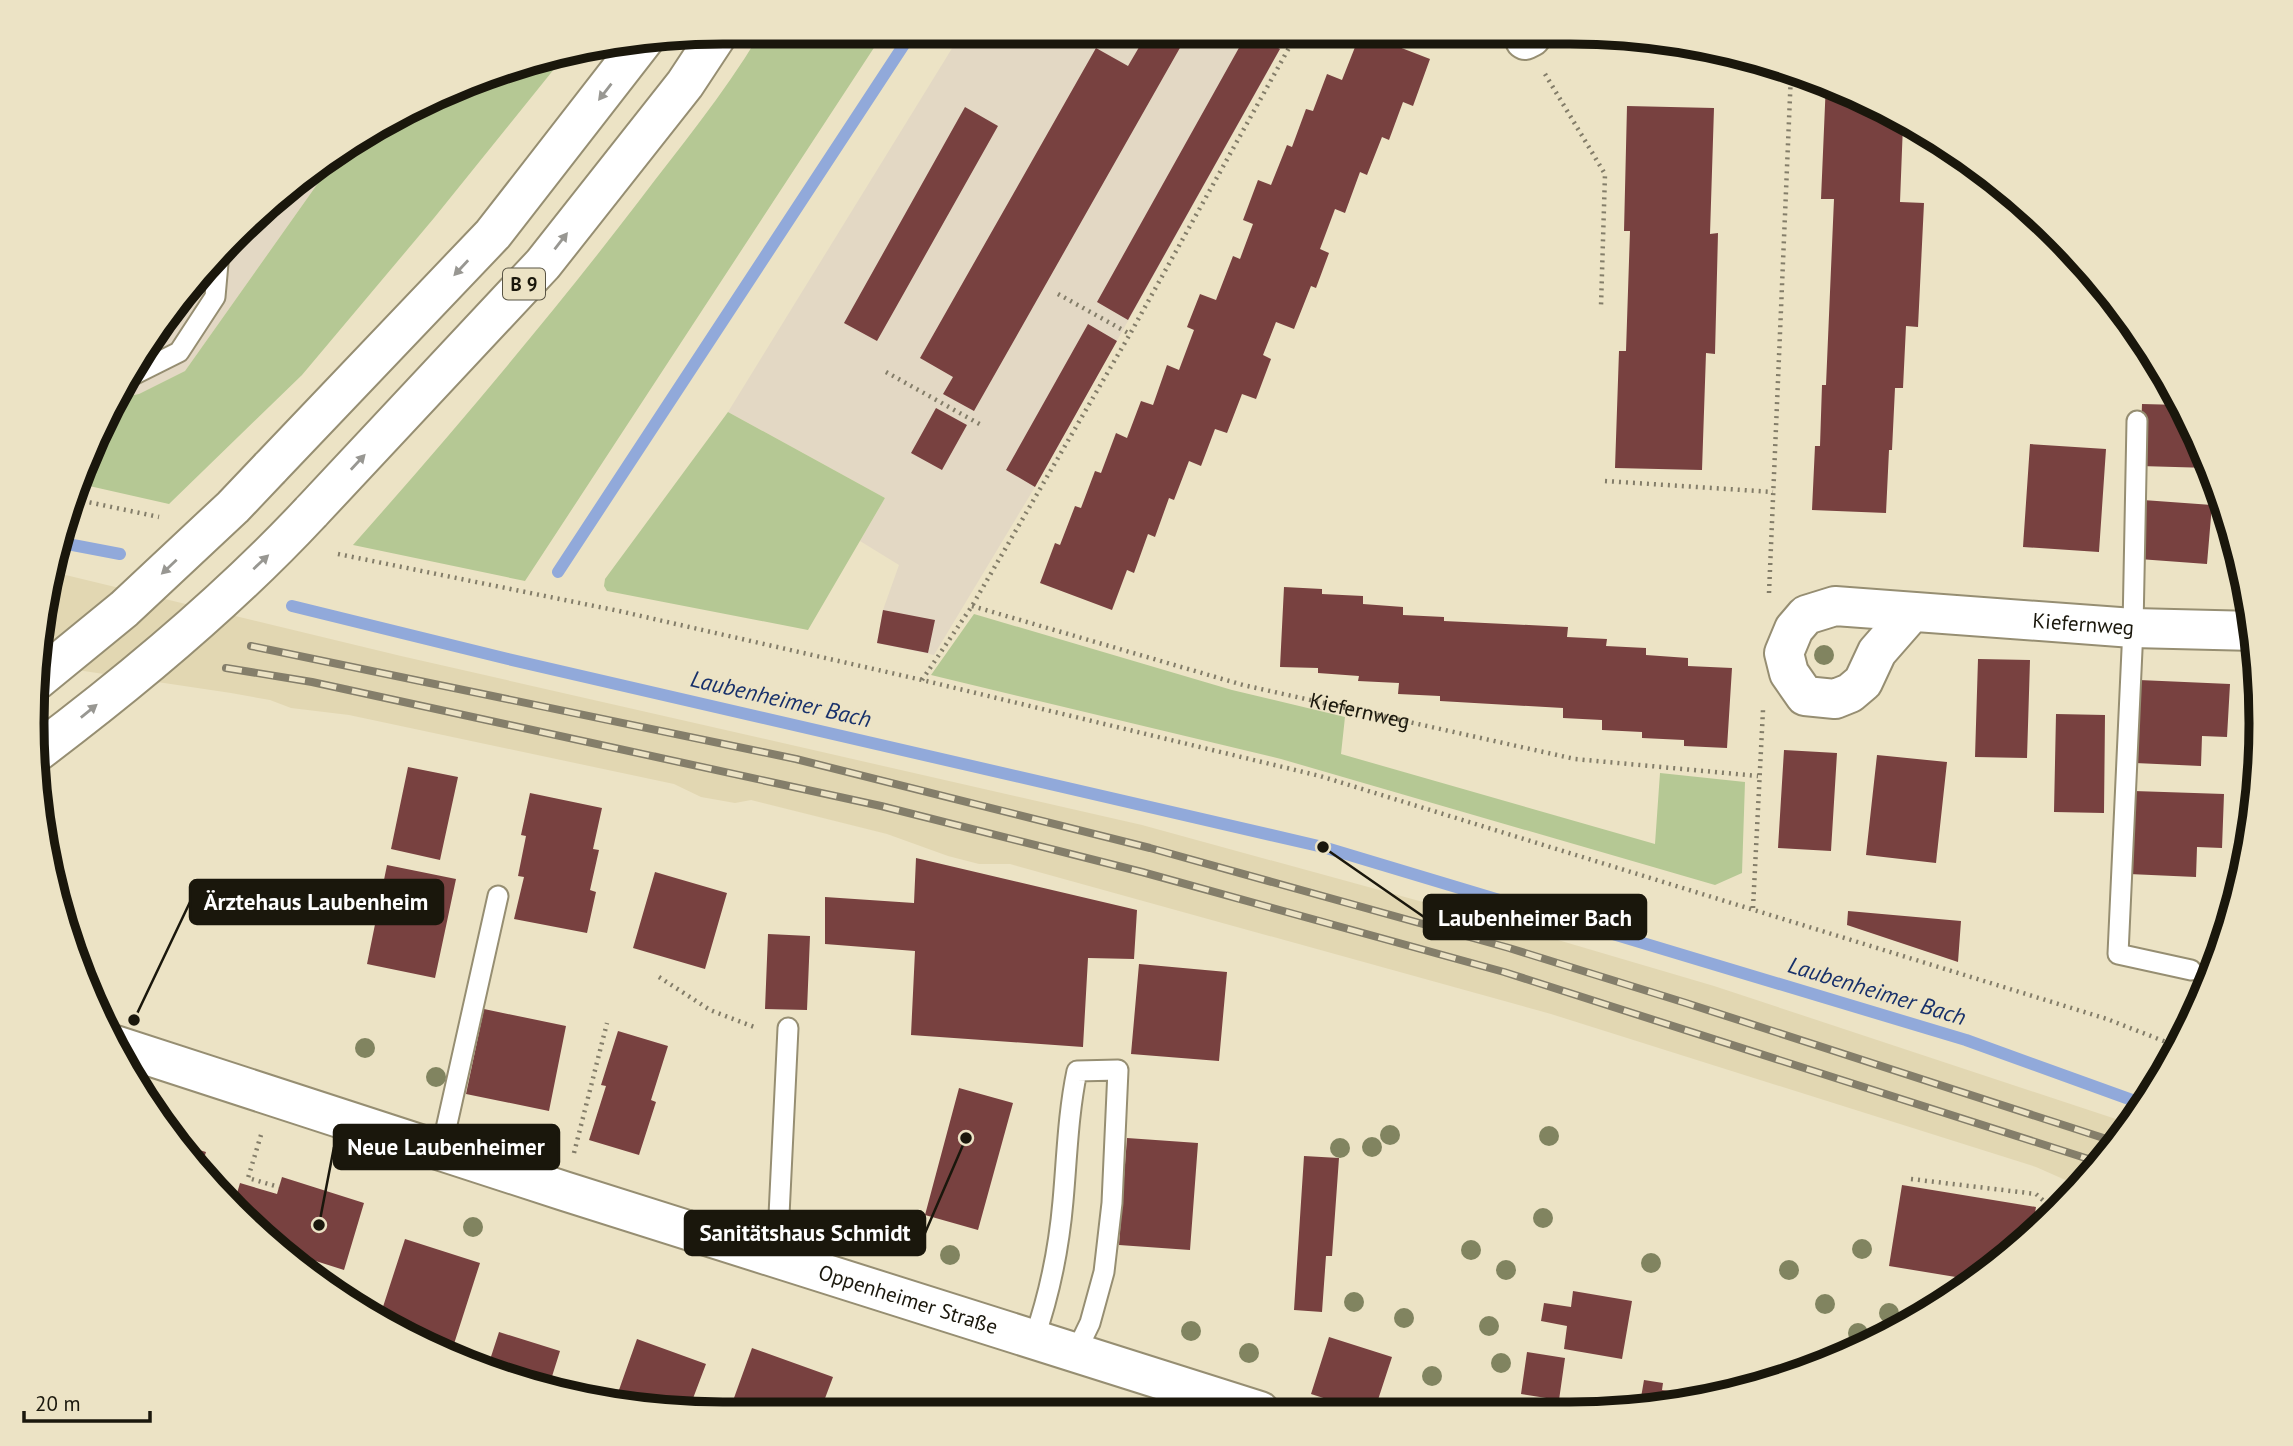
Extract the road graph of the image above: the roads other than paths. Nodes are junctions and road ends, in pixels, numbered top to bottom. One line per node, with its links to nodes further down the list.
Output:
1 (711, 44): 10 (main road, B 9, one-way to 1, bridge)
2 (636, 50): 9 (main road, B 9, one-way to 9, bridge)
3 (217, 269): 4 (lane)
4 (143, 370)
5 (2137, 421): 7 (lane)
6 (1912, 612): 7 (main road, Kiefernweg)
7 (2133, 628): 8 (main road, Kiefernweg); 12 (lane)
8 (2242, 631)
9 (46, 673)
10 (45, 746)
11 (498, 896): 15 (lane)
12 (2191, 970)
13 (788, 1034): 16 (lane)
14 (128, 1049): 15 (main road, Oppenheimer Straße)
15 (441, 1151): 16 (main road, Oppenheimer Straße)
16 (776, 1257): 17 (main road, Oppenheimer Straße)
17 (1034, 1339): 18 (main road, Oppenheimer Straße); 18 (lane)
18 (1076, 1352): 19 (main road, Oppenheimer Straße)
19 (1232, 1402)

